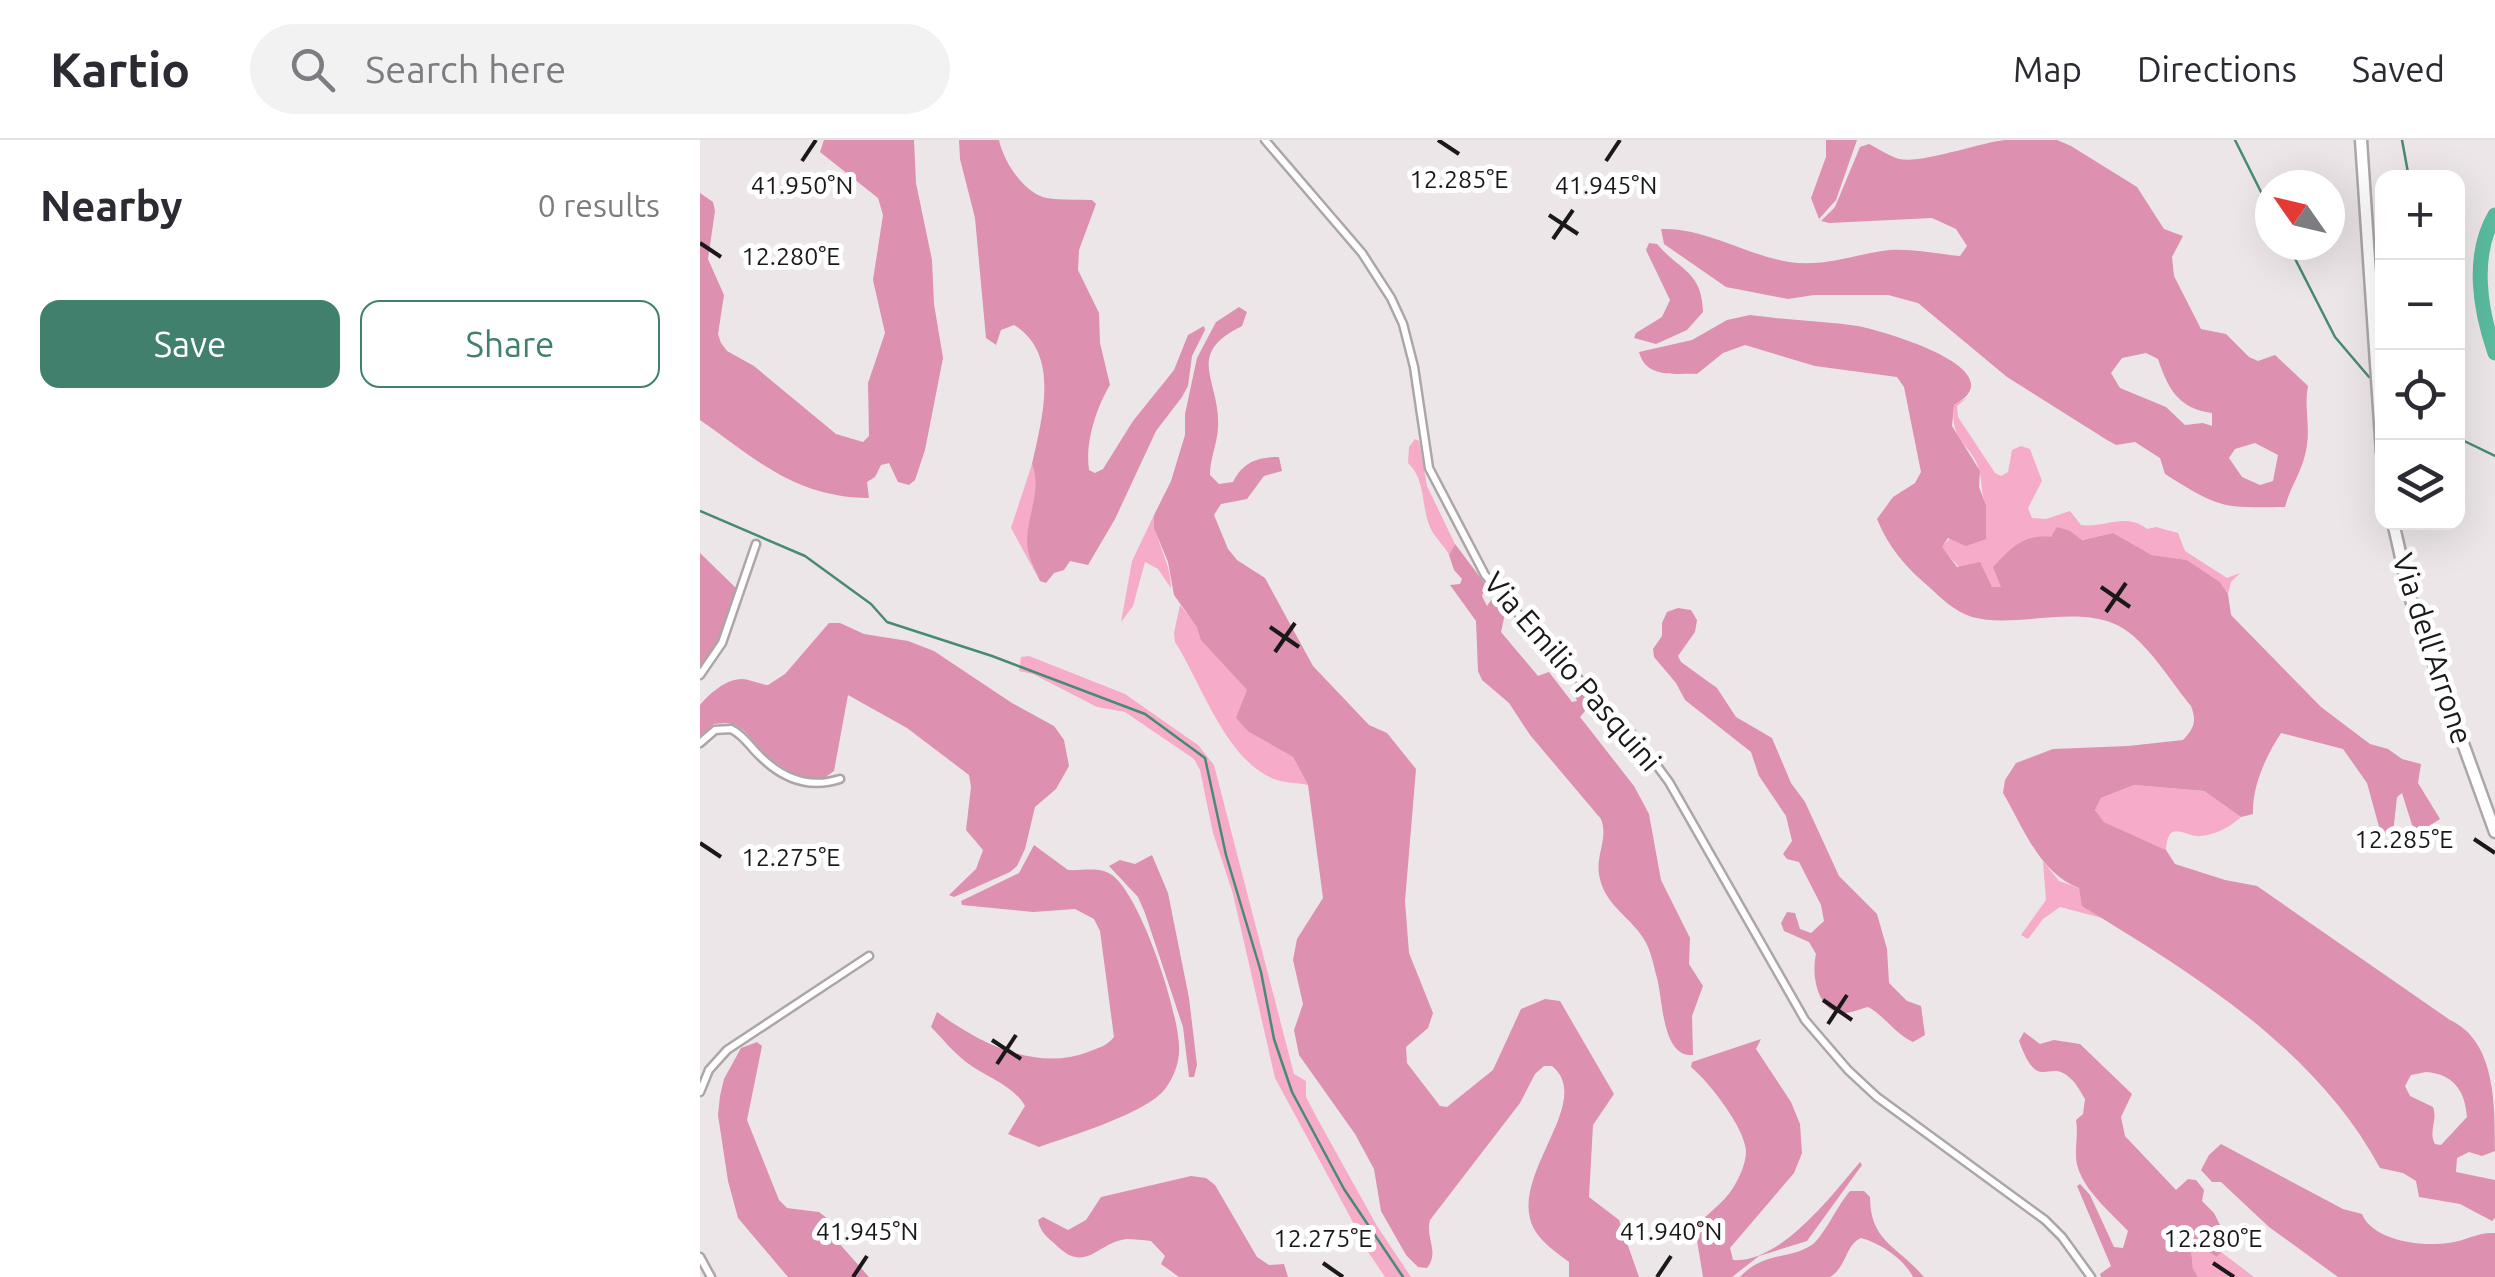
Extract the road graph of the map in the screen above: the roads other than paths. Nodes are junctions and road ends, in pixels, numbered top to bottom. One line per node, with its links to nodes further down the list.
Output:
1 (1265, 140): 14 (street, Via Emilio Pasquini)
2 (2361, 140): 3 (street)
3 (2381, 440)
4 (2395, 530): 9 (street, Via dell'Arrone)
5 (756, 544): 6 (street)
6 (700, 675)
7 (700, 743): 8 (street)
8 (840, 779)
9 (2495, 832)
10 (870, 956): 11 (street)
11 (700, 1092)
12 (700, 1257): 13 (street)
13 (711, 1277)
14 (2091, 1277)

